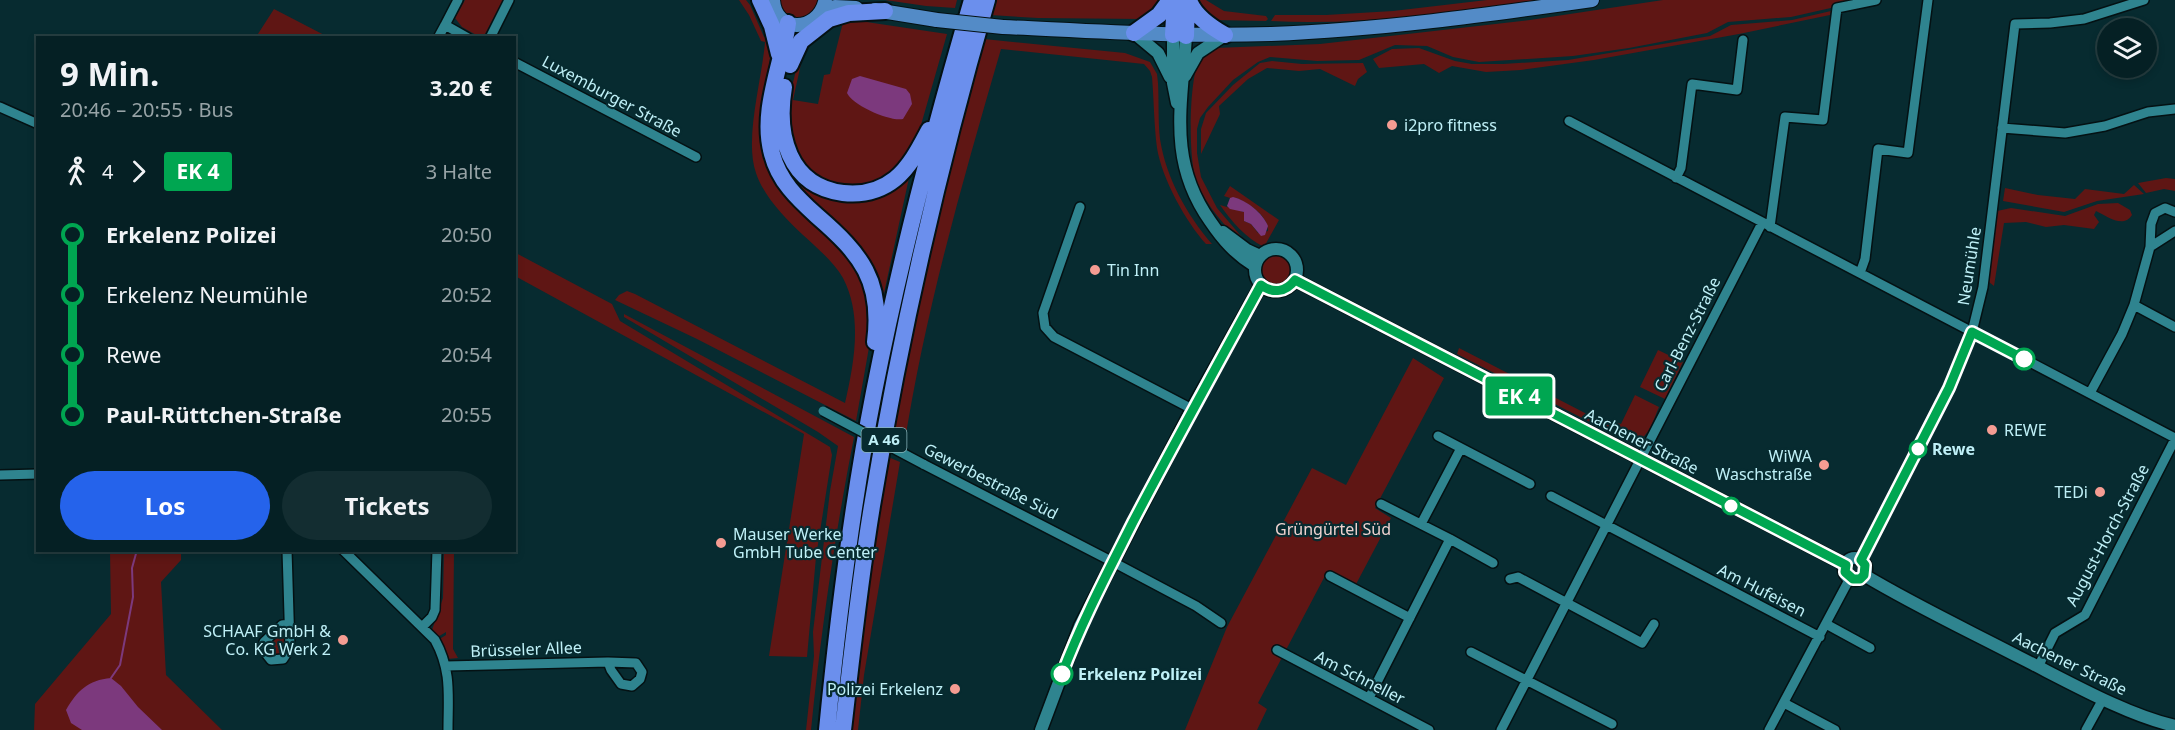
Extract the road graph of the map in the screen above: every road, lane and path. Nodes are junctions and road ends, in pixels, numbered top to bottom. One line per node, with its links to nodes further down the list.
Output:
1 (458, 0): 18 (street)
2 (509, 0): 24 (street)
3 (760, 0): 27 (highway)
4 (773, 0): 17 (main road)
5 (849, 0): 16 (main road)
6 (972, 0): 29 (highway, A 46)
7 (987, 0): 98 (highway, A 46)
8 (1170, 0): 19 (highway)
9 (1175, 0): 20 (highway)
10 (1188, 0): 20 (highway); 21 (highway)
11 (1592, 0): 21 (main road)
12 (1876, 0): 39 (street, Carl-Benz-Straße)
13 (1928, 0): 43 (street)
14 (2144, 0): 34 (street, Neumühle)
15 (824, 5): 16 (main road); 17 (main road)
16 (885, 11): 19 (main road, bridge); 27 (highway)
17 (793, 24): 27 (highway)
18 (445, 26): 22 (street); 23 (street)
19 (1134, 33): 20 (main road); 28 (main road)
20 (1180, 35): 21 (main road); 28 (main road)
21 (1225, 35): 28 (main road)
22 (439, 36)
23 (464, 36)
24 (491, 36)
25 (1743, 40): 36 (street)
26 (516, 63): 35 (street, Luxemburger Straße)
27 (785, 63): 29 (highway); 49 (highway, A 46)
28 (1178, 83): 42 (main road)
29 (942, 102): 49 (highway, A 46)
30 (0, 107): 33 (street)
31 (2175, 109): 34 (street)
32 (1569, 121): 36 (street)
33 (36, 123)
34 (2002, 128): 48 (street, Neumühle)
35 (696, 157)
36 (1676, 178): 39 (street)
37 (1080, 207): 51 (street)
38 (2175, 212): 41 (street)
39 (1766, 225): 43 (street); 56 (street, Carl-Benz-Straße)
40 (2175, 231): 41 (street)
41 (2151, 247): 46 (street)
42 (1257, 261): 44 (main road); 45 (main road)
43 (1860, 273): 48 (street)
44 (1295, 280): 45 (main road); 56 (main road, Aachener Straße)
45 (1261, 285): 51 (main road)
46 (2134, 305): 47 (street); 50 (street)
47 (2175, 327)
48 (1972, 332): 50 (street); 68 (street, Neumühle)
49 (873, 393): 97 (highway, A 46)
50 (2090, 393): 54 (street)
51 (1192, 409): 69 (main road)
52 (823, 411): 69 (street, Gewerbestraße Süd, bridge)
53 (1438, 436): 55 (street)
54 (2175, 438): 89 (street, August-Horch-Straße)
55 (1461, 448): 59 (street); 62 (street)
56 (1640, 459): 63 (street, Carl-Benz-Straße); 71 (main road, Aachener Straße)
57 (36, 474): 58 (street)
58 (0, 475)
59 (1530, 484)
60 (1551, 496): 63 (street, Am Hufeisen)
61 (1381, 504): 62 (street)
62 (1420, 524): 64 (street)
63 (1607, 525): 76 (street, Carl-Benz-Straße); 83 (street, Am Hufeisen)
64 (1450, 539): 70 (street); 77 (street)
65 (287, 552): 79 (street)
66 (345, 552): 82 (street)
67 (437, 552): 82 (street)
68 (1861, 560): 71 (main road); 72 (main road)
69 (1113, 562): 78 (street, Gewerbestraße Süd); 99 (main road)
70 (1493, 563)
71 (1846, 565): 74 (main road)
72 (1864, 575): 74 (main road); 89 (main road, Aachener Straße)
73 (1330, 576): 77 (street)
74 (1850, 578): 81 (street)
75 (1510, 579): 76 (street)
76 (1567, 603): 80 (street); 90 (street, Carl-Benz-Straße)
77 (1410, 618): 91 (street)
78 (1221, 623)
79 (289, 624)
80 (1653, 624)
81 (1826, 624): 83 (street); 84 (street)
82 (422, 627): 88 (street)
83 (1820, 637): 93 (street)
84 (1870, 648)
85 (1276, 650): 91 (street, Am Schneller)
86 (1471, 652): 90 (street)
87 (608, 662): 88 (street, Brüsseler Allee)
88 (446, 666): 96 (street)
89 (2038, 667): 92 (main road, Aachener Straße)
90 (1527, 680): 94 (street); 101 (street, Carl-Benz-Straße)
91 (1369, 698): 100 (street, Am Schneller)
92 (2103, 699): 95 (main road, Aachener Straße); 104 (street)
93 (1784, 703): 102 (street); 103 (street)
94 (1612, 724)
95 (2172, 725)
96 (448, 730)
97 (826, 730)
98 (843, 730)
99 (1041, 730)
100 (1429, 730)
101 (1501, 730)
102 (1769, 730)
103 (1835, 730)
104 (2086, 730)

